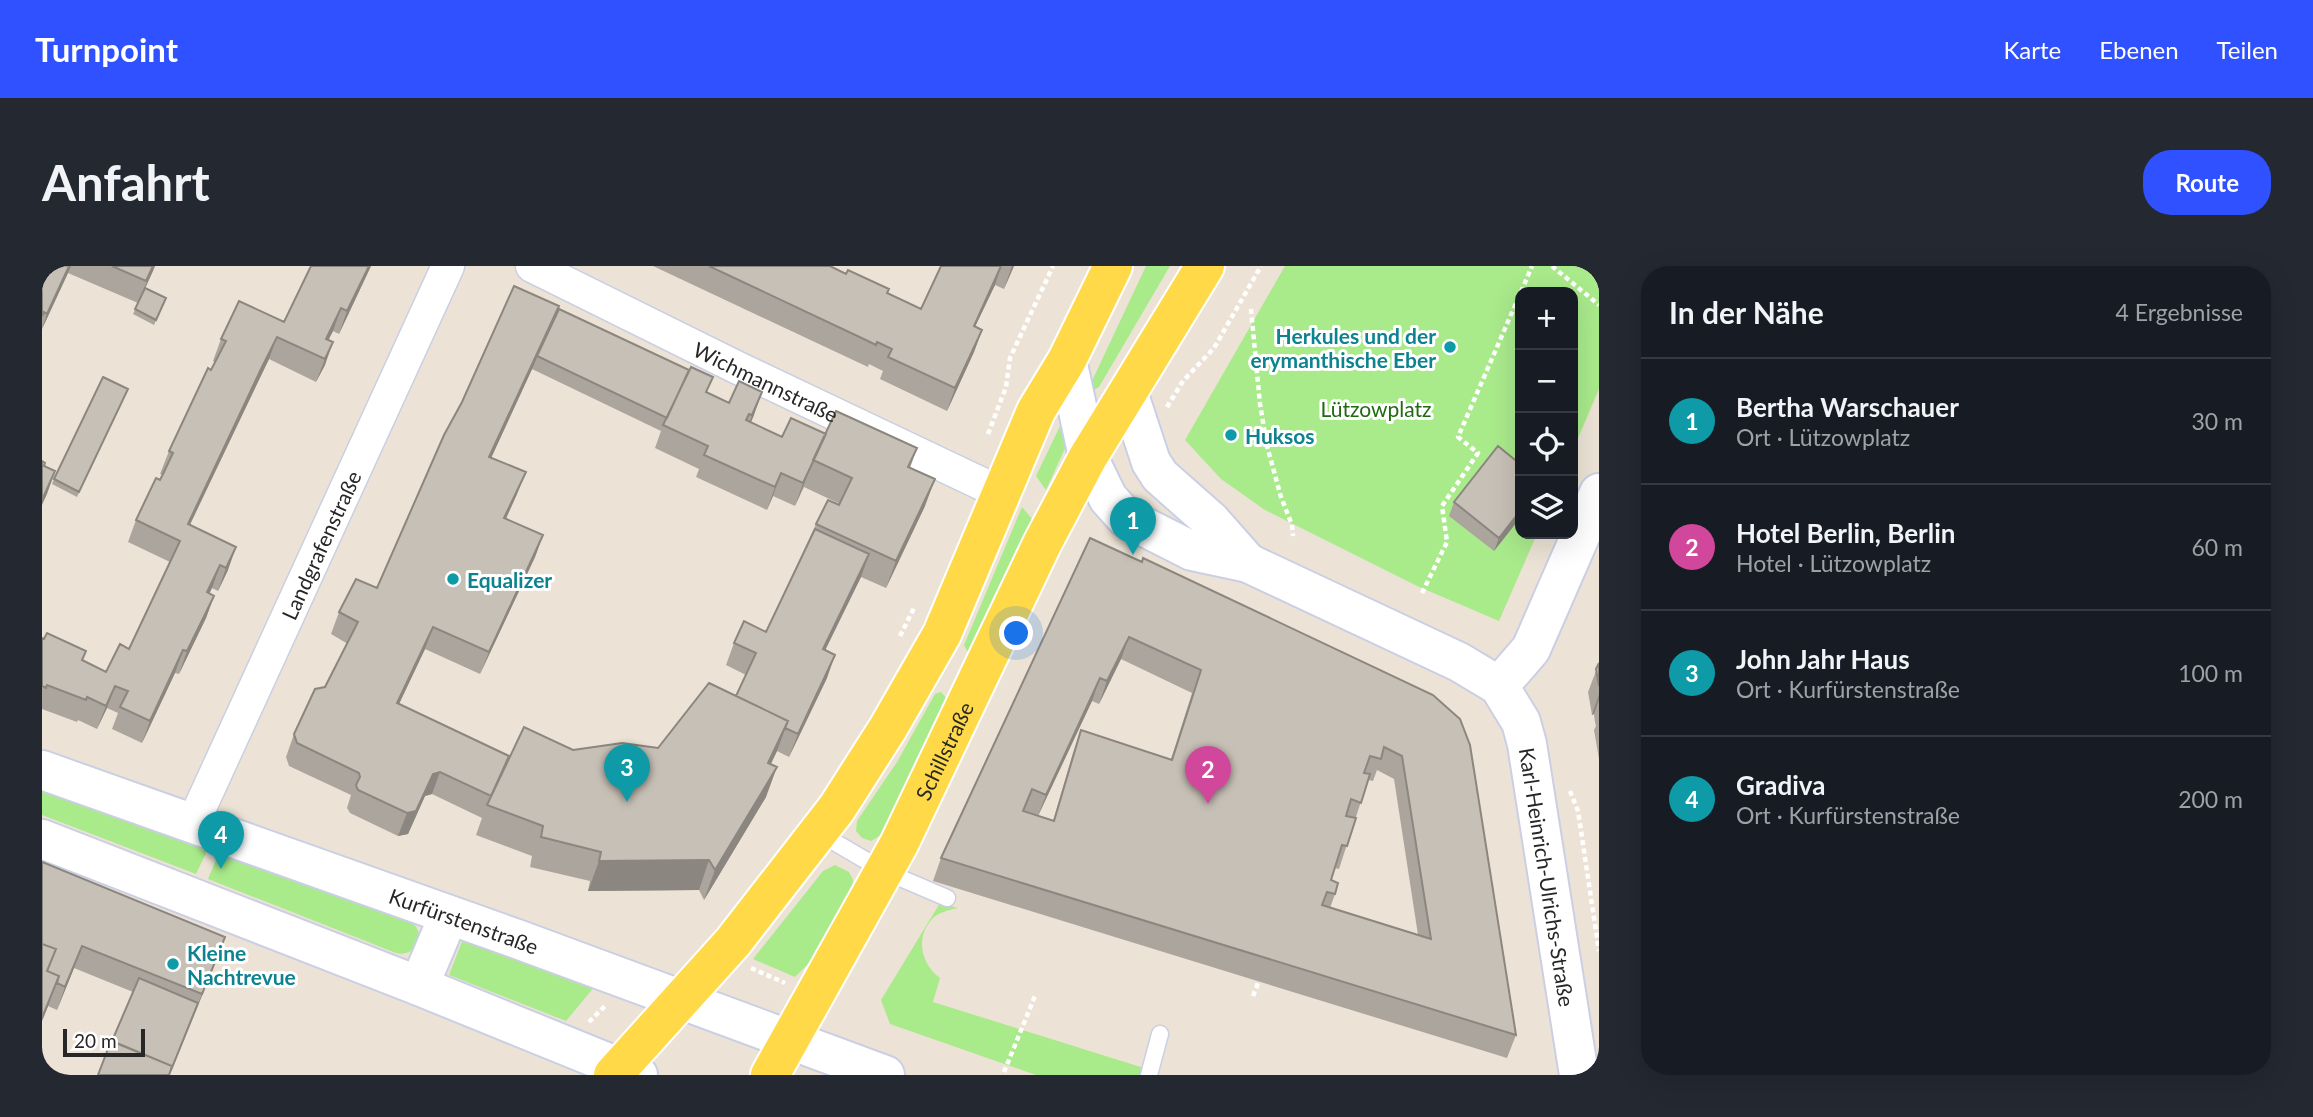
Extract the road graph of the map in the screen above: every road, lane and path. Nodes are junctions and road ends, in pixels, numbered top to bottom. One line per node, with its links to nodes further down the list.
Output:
1 (448, 266): 28 (street, Landgrafenstraße)
2 (532, 266): 18 (street, Wichmannstraße)
3 (1053, 266): 16 (path)
4 (1113, 266): 13 (main road)
5 (1205, 266): 14 (main road)
6 (1261, 266): 15 (path)
7 (1532, 266): 9 (path)
8 (1552, 266): 11 (path)
9 (1523, 287)
10 (1515, 305): 22 (path)
11 (1599, 305)
12 (1251, 309): 20 (path)
13 (1068, 360): 17 (main road); 18 (main road)
14 (1128, 393): 17 (main road); 21 (main road)
15 (1167, 407)
16 (988, 433)
17 (1088, 457): 21 (main road); 31 (main road, Schillstraße)
18 (1000, 493): 29 (main road)
19 (1599, 493): 25 (main road)
20 (1293, 536)
21 (1248, 563): 25 (main road)
22 (1422, 593)
23 (920, 598): 24 (path)
24 (898, 640)
25 (1499, 685): 51 (main road, Karl-Heinrich-Ulrichs-Straße)
26 (42, 770): 28 (main road, Kurfürstenstraße)
27 (1565, 780): 34 (path)
28 (194, 823): 33 (main road, Kurfürstenstraße)
29 (819, 833): 31 (lane); 41 (main road)
30 (42, 839): 38 (main road)
31 (884, 871): 32 (lane); 45 (main road, Schillstraße)
32 (947, 898)
33 (449, 915): 38 (main road); 41 (main road, Kurfürstenstraße)
34 (1599, 951)
35 (747, 966): 37 (path)
36 (1263, 969): 40 (path)
37 (787, 984)
38 (419, 986): 47 (main road)
39 (1035, 996): 46 (path)
40 (1252, 996)
41 (682, 1000): 45 (main road, Kurfürstenstraße); 47 (main road)
42 (609, 1002): 43 (path)
43 (584, 1028)
44 (1160, 1034): 50 (lane)
45 (790, 1040): 48 (main road, Schillstraße); 49 (main road, Kurfürstenstraße)
46 (1004, 1072)
47 (623, 1073)
48 (771, 1075)
49 (885, 1075)
50 (1149, 1075)
51 (1579, 1075)

